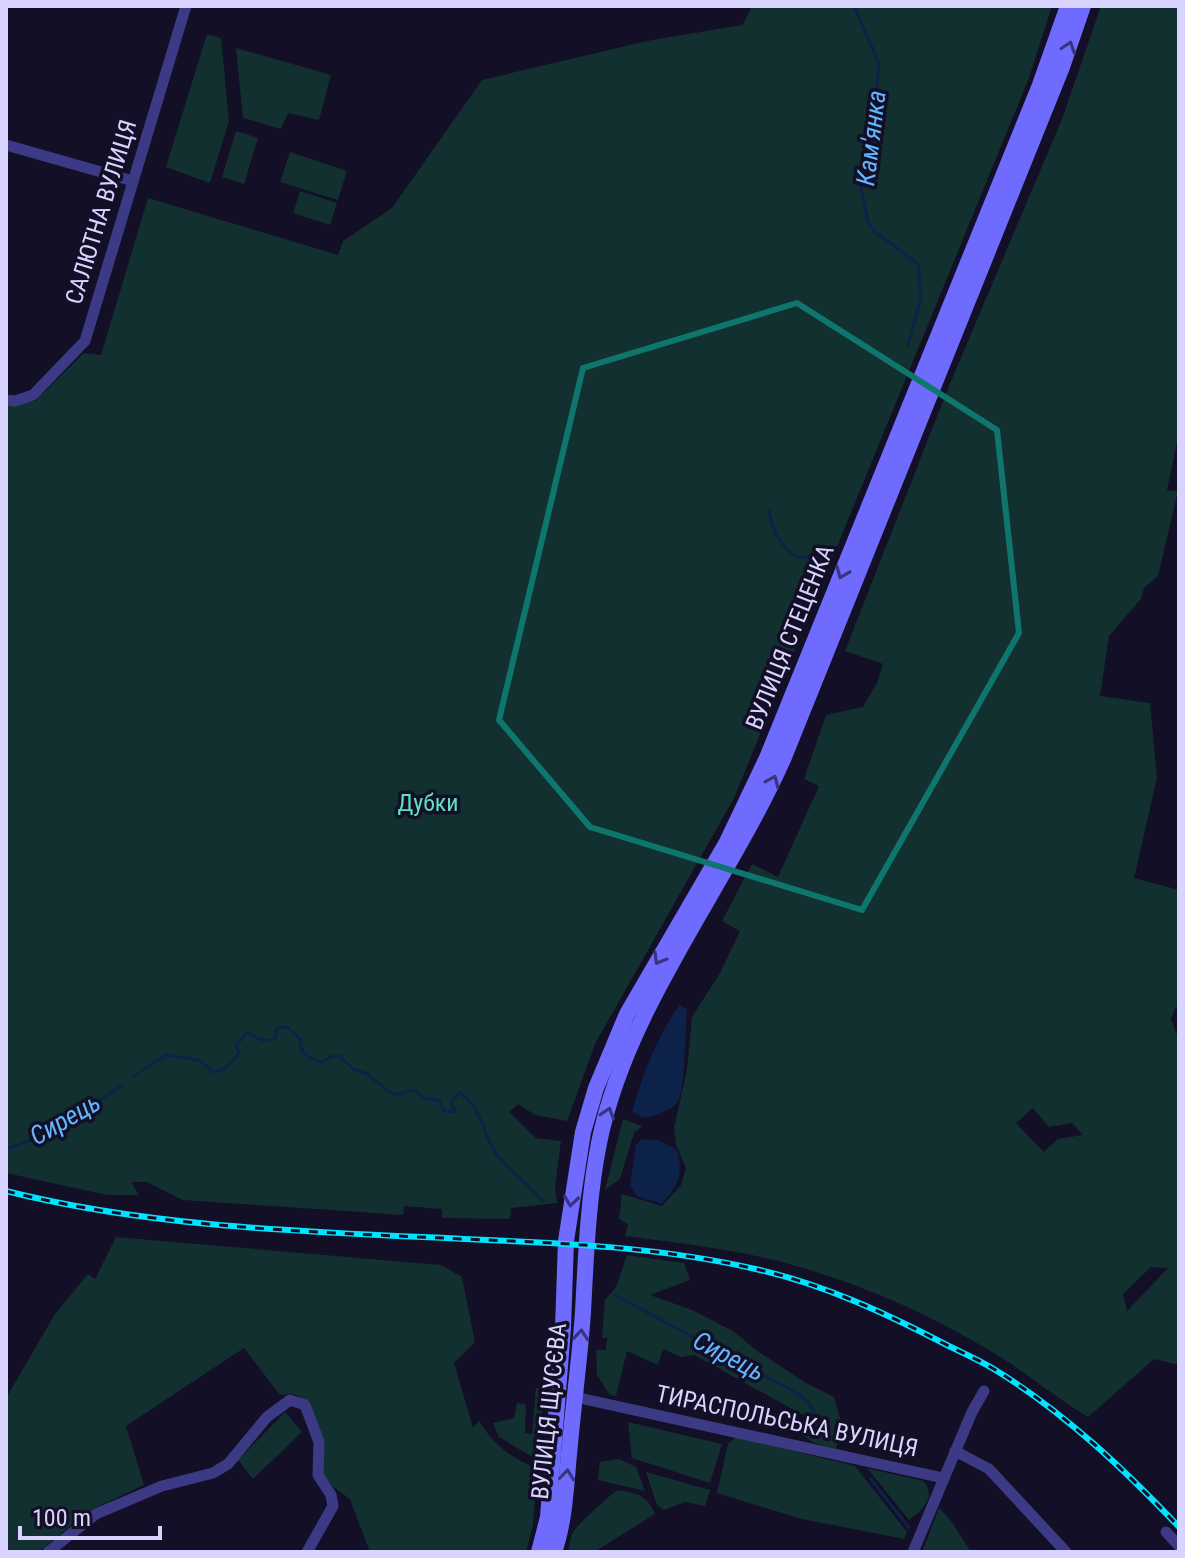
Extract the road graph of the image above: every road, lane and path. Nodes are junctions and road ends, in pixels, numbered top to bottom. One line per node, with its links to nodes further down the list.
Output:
1 (186, 6): 5 (street, САЛЮТНА ВУЛИЦЯ)
2 (1068, 6): 8 (main road, ВУЛИЦЯ СТЕЦЕНКА, one-way to 8)
3 (1083, 6): 7 (main road, ВУЛИЦЯ СТЕЦЕНКА, one-way to 3)
4 (6, 145): 5 (street)
5 (133, 181): 6 (street, САЛЮТНА ВУЛИЦЯ)
6 (11, 400)
7 (585, 1273): 10 (main road, ВУЛИЦЯ ЩУСЄВА, one-way to 7)
8 (565, 1280): 17 (main road, ВУЛИЦЯ ЩУСЄВА)
9 (984, 1391): 11 (street, ТИРАСПОЛЬСЬКА ВУЛИЦЯ)
10 (575, 1397): 12 (street, ТИРАСПОЛЬСЬКА ВУЛИЦЯ); 18 (main road, ВУЛИЦЯ ЩУСЄВА, one-way to 10)
11 (955, 1451): 12 (street, ТИРАСПОЛЬСЬКА ВУЛИЦЯ); 20 (street)
12 (943, 1478): 19 (street)
13 (1166, 1532): 14 (street)
14 (1179, 1546)
15 (48, 1552): 16 (street)
16 (307, 1552)
17 (539, 1552)
18 (554, 1552)
19 (913, 1552)
20 (1066, 1552)

